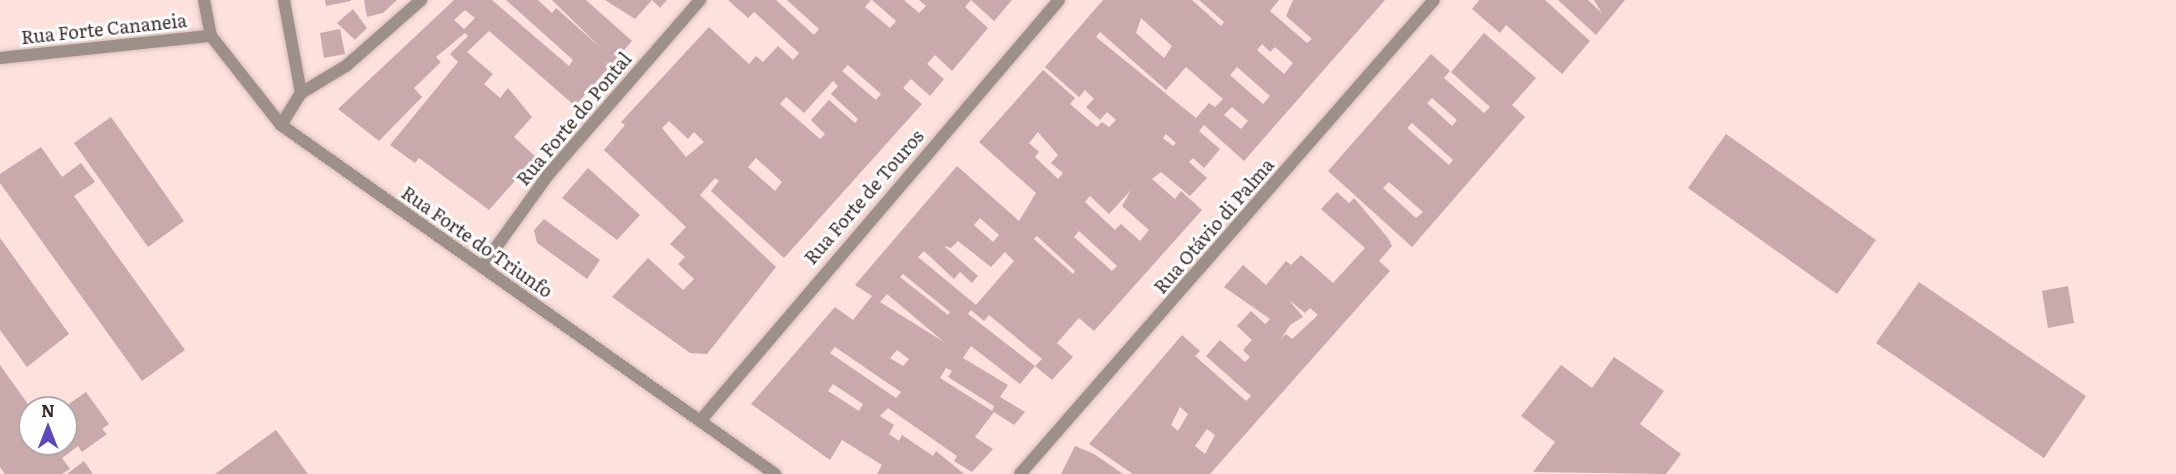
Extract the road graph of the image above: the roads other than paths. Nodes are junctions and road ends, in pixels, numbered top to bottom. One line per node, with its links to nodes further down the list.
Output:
1 (204, 0): 7 (street, Rua Forte do Triunfo)
2 (284, 0): 9 (street)
3 (421, 0): 9 (street)
4 (700, 0): 11 (street, Rua Forte do Pontal)
5 (1059, 0): 12 (street, Rua Forte de Touros)
6 (1434, 0): 14 (street, Rua Otávio di Palma)
7 (211, 36): 8 (street, Rua Forte Cananeia); 10 (street, Rua Forte do Triunfo)
8 (0, 58)
9 (301, 93): 10 (street)
10 (281, 125): 11 (street, Rua Forte do Triunfo)
11 (482, 267): 12 (street, Rua Forte do Triunfo)
12 (700, 420): 13 (street, Rua Forte do Triunfo)
13 (775, 474)
14 (1020, 474)

